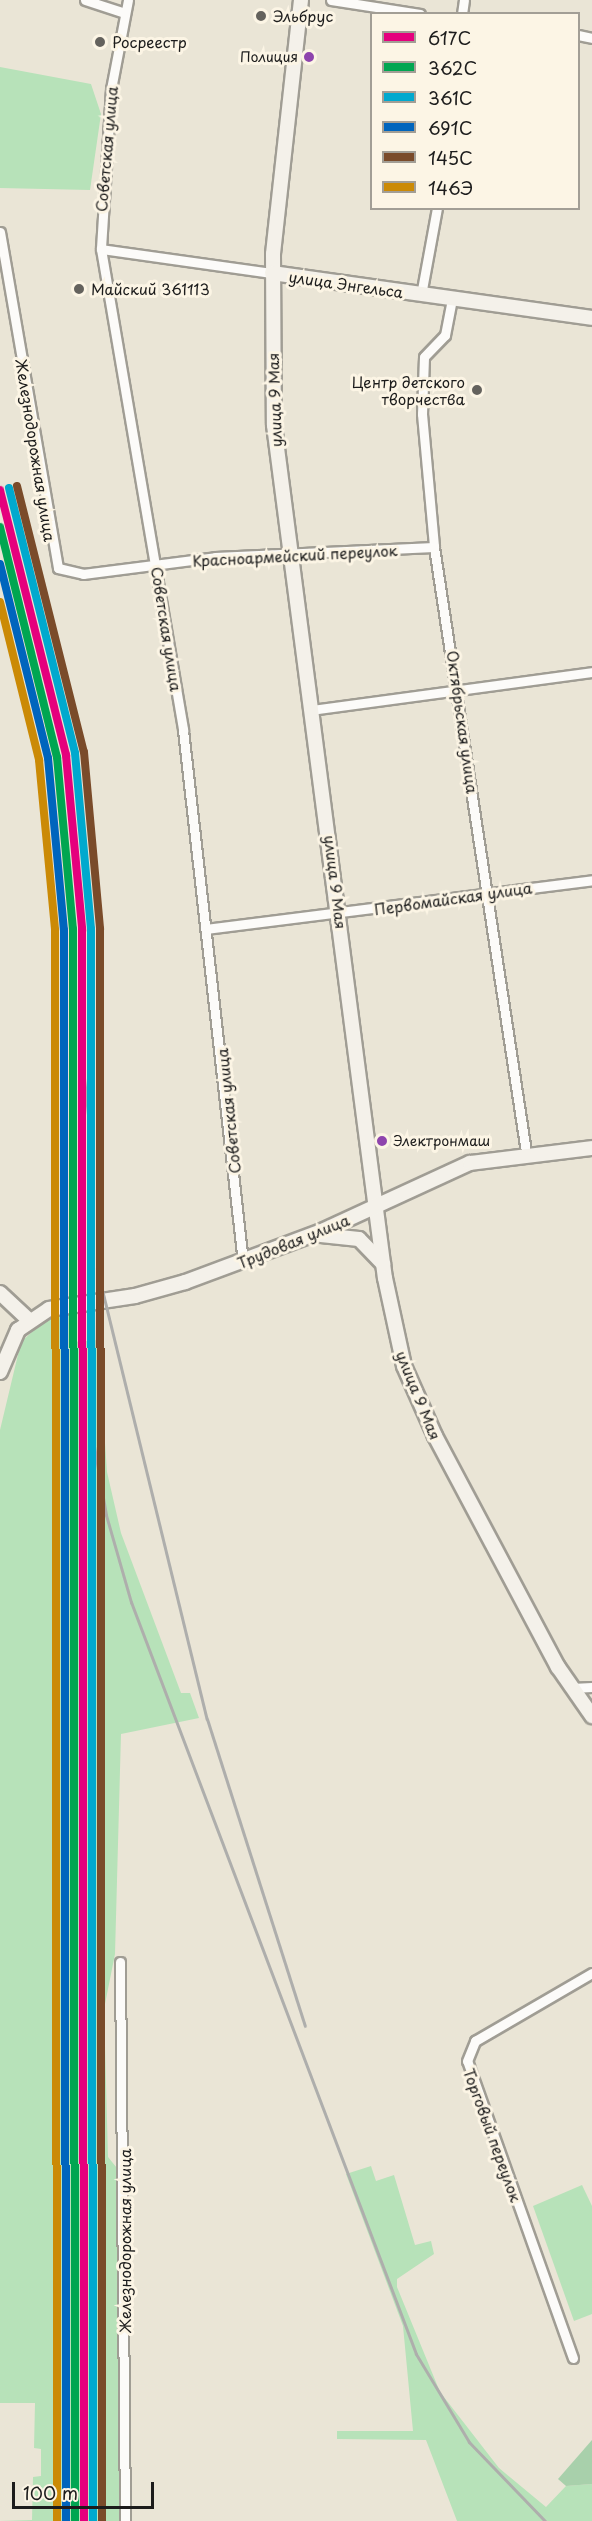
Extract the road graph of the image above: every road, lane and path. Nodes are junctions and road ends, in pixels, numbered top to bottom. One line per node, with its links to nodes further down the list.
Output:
1 (86, 0): 5 (street)
2 (128, 0): 5 (street, Советская улица)
3 (301, 0): 10 (street, улица 9 Мая)
4 (332, 0): 6 (street)
5 (123, 12): 9 (street, Советская улица)
6 (407, 12)
7 (436, 210): 11 (street)
8 (0, 232): 16 (street, Железнодорожная улица)
9 (101, 249): 10 (street, улица Энгельса); 16 (street, Советская улица)
10 (272, 273): 11 (street, улица Энгельса); 15 (street, улица 9 Мая)
11 (421, 295): 12 (street, улица Энгельса)
12 (452, 299): 13 (street, улица Энгельса); 14 (street, Октябрьская улица)
13 (592, 318)
14 (434, 547): 15 (street, Красноармейский переулок); 18 (street, Октябрьская улица)
15 (290, 556): 16 (street, Красноармейский переулок); 19 (street, улица 9 Мая)
16 (157, 564): 23 (street, Советская улица)
17 (592, 672): 18 (street)
18 (458, 689): 19 (street); 21 (street, Октябрьская улица)
19 (311, 710): 22 (street, улица 9 Мая)
20 (592, 880): 21 (street, Первомайская улица)
21 (486, 893): 22 (street, Первомайская улица); 25 (street, Октябрьская улица)
22 (340, 913): 23 (street, Первомайская улица); 26 (street, улица 9 Мая)
23 (206, 929): 28 (street, Советская улица)
24 (592, 1148): 25 (street, Трудовая улица)
25 (526, 1152): 26 (street, Трудовая улица)
26 (376, 1206): 27 (street, Трудовая улица); 29 (street, улица 9 Мая)
27 (310, 1236): 28 (street, Трудовая улица); 29 (street)
28 (243, 1262): 31 (street, Трудовая улица)
29 (383, 1264): 34 (street, улица 9 Мая)
30 (0, 1293): 31 (street)
31 (29, 1320): 32 (street)
32 (0, 1372)
33 (592, 1687): 34 (street)
34 (572, 1688): 35 (street, улица 9 Мая)
35 (592, 1716)
36 (120, 1962): 39 (street, Железнодорожная улица)
37 (592, 1973): 38 (street, Торговый переулок)
38 (573, 2358)
39 (125, 2521)

